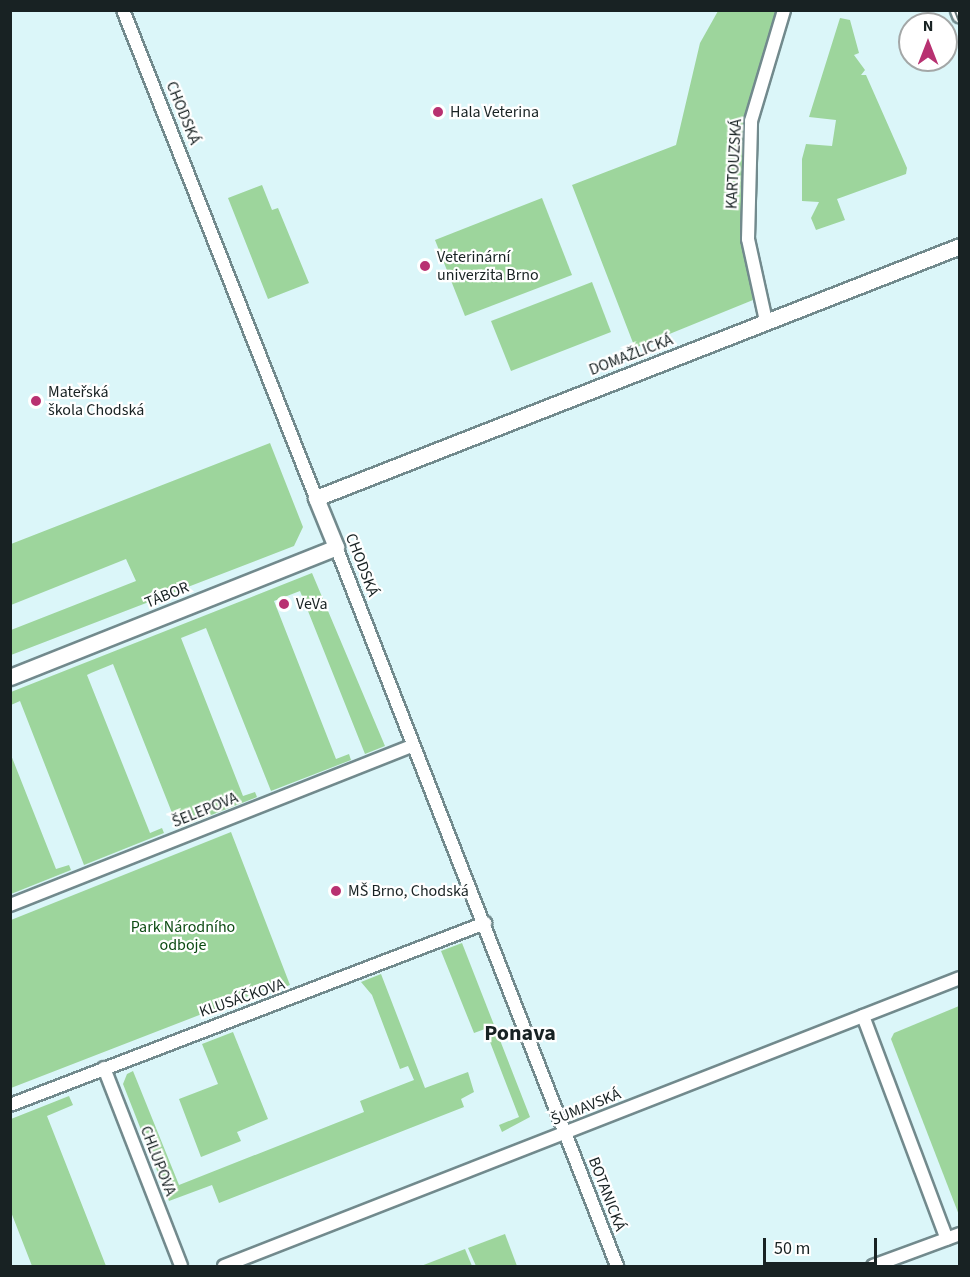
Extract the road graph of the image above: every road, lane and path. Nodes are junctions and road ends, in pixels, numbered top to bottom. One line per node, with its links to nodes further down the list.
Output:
1 (123, 10): 5 (street, CHODSKÁ)
2 (784, 10): 4 (street, KARTOUZSKÁ)
3 (960, 246): 4 (street, DOMAŽLICKÁ)
4 (766, 321): 5 (street, DOMAŽLICKÁ)
5 (316, 498): 6 (street, CHODSKÁ)
6 (336, 547): 7 (street, TÁBOR); 8 (street, CHODSKÁ)
7 (10, 677)
8 (412, 746): 9 (street, ŠELEPOVA); 10 (street, CHODSKÁ)
9 (10, 905)
10 (485, 923): 13 (street, KLUSÁČKOVA); 15 (street, CHODSKÁ)
11 (960, 978): 12 (street, ŠUMAVSKÁ)
12 (863, 1016): 15 (street, ŠUMAVSKÁ); 17 (street)
13 (104, 1068): 14 (street, KLUSÁČKOVA); 18 (street, CHLUPOVA)
14 (10, 1106)
15 (566, 1133): 19 (street, ŠUMAVSKÁ); 20 (street, BOTANICKÁ)
16 (960, 1234): 17 (street)
17 (946, 1239): 21 (street)
18 (181, 1266)
19 (224, 1266)
20 (618, 1266)
21 (873, 1266)

